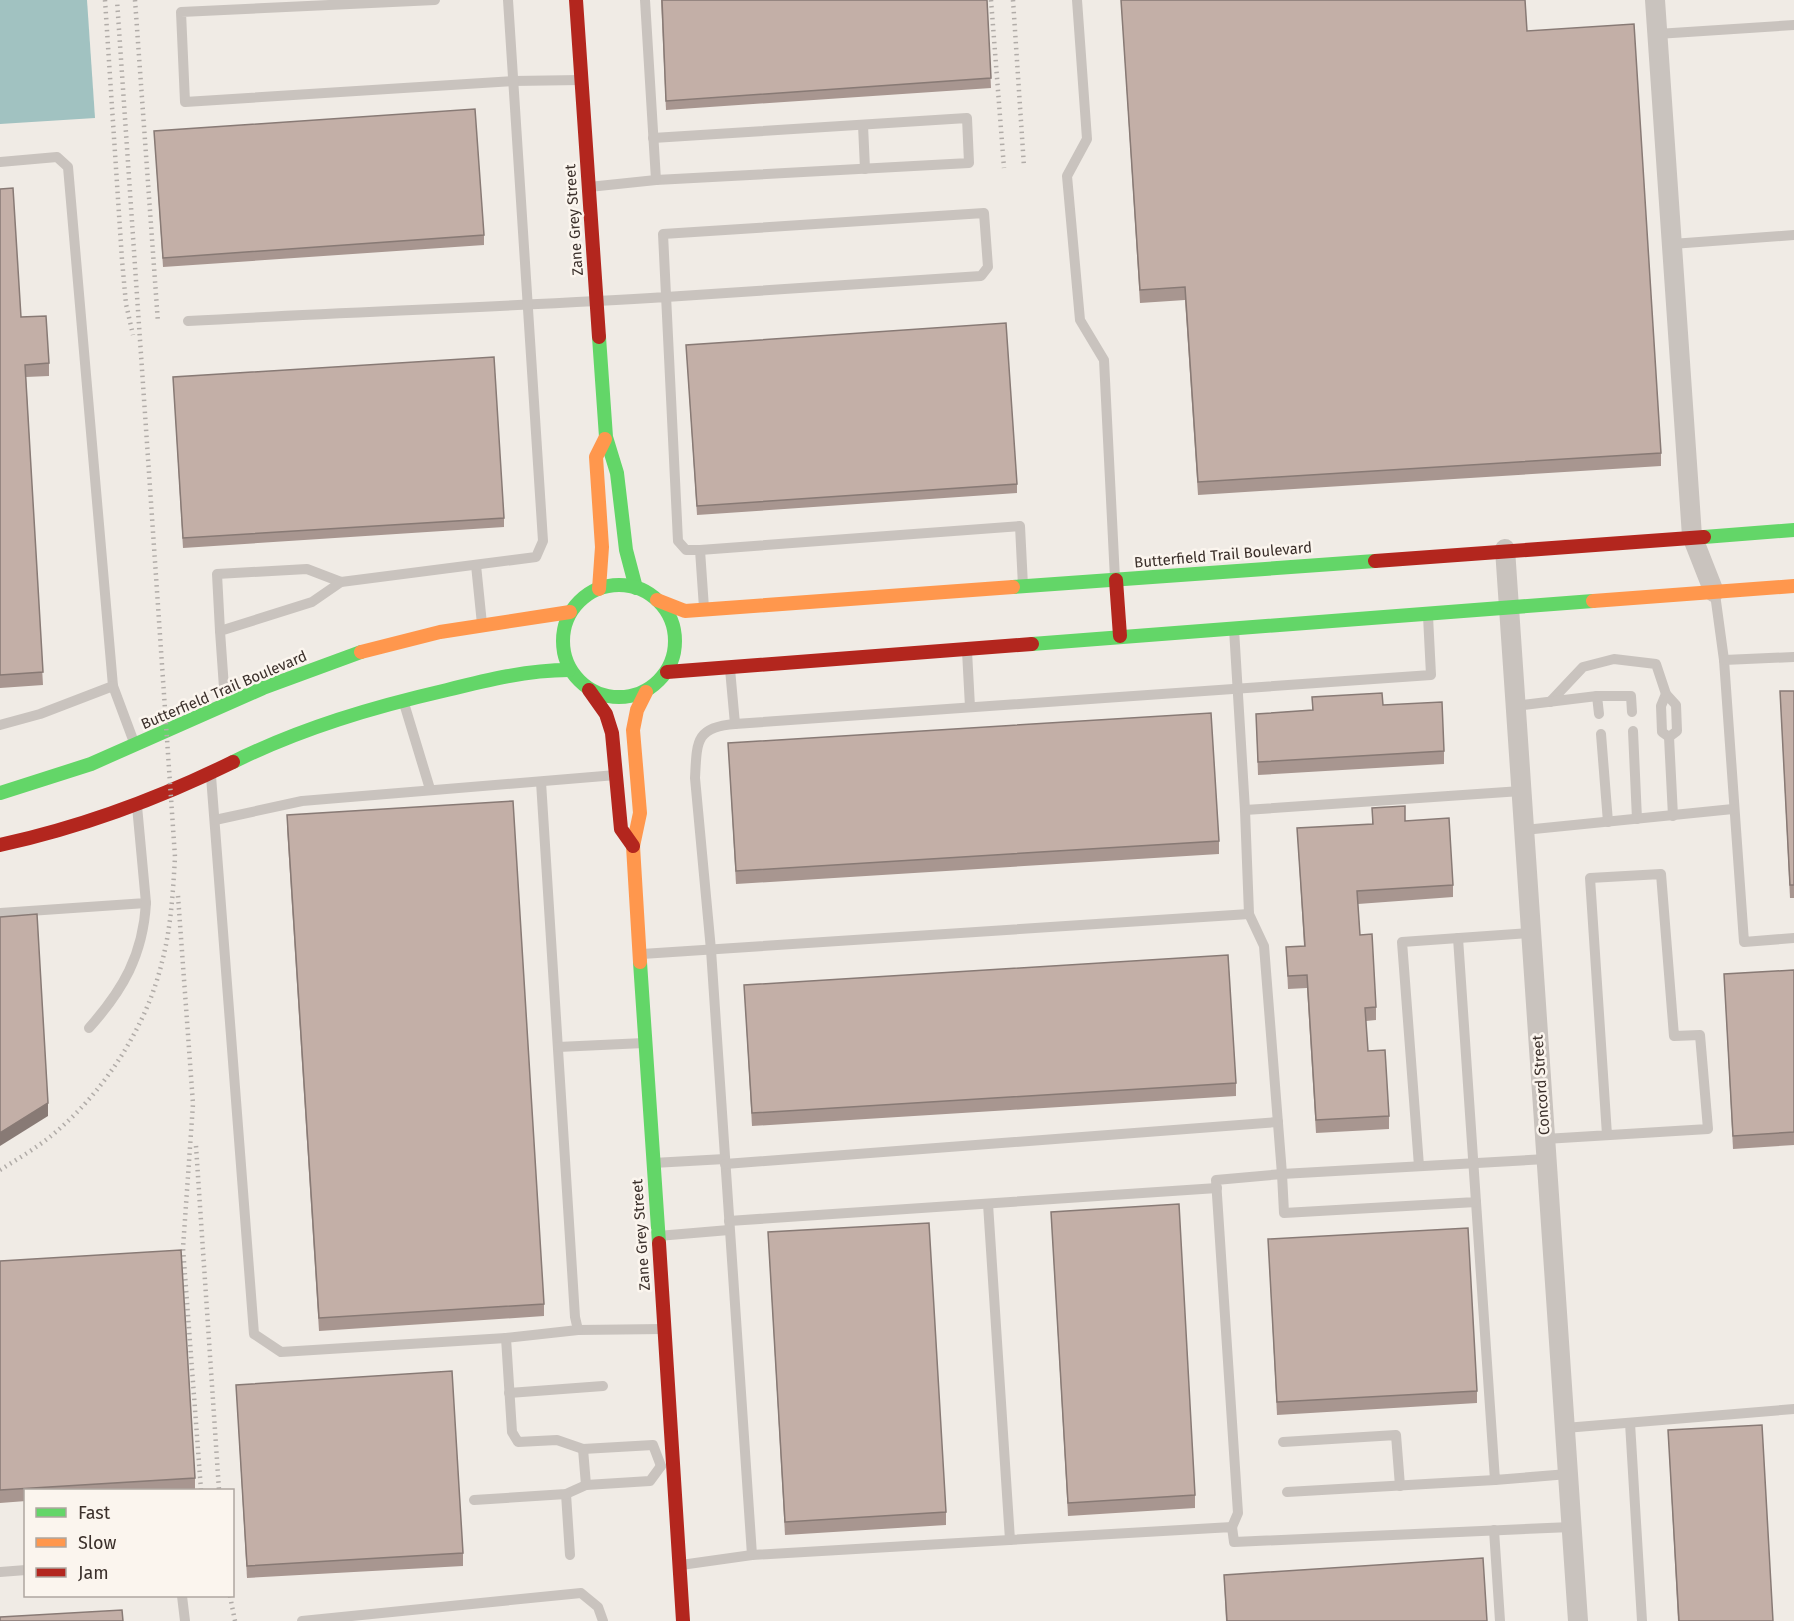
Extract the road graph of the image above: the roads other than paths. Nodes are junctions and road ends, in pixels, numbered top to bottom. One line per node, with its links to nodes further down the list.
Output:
1 (435, 0): 10 (lane)
2 (508, 0): 10 (lane)
3 (576, 0): 9 (street, Zane Grey Street)
4 (645, 0): 12 (lane)
5 (1077, 0): 29 (lane)
6 (1655, 0): 8 (street)
7 (1794, 26): 8 (lane)
8 (1657, 34): 18 (street)
9 (581, 80): 10 (lane); 16 (street, Zane Grey Street)
10 (513, 81): 21 (lane)
11 (863, 124): 12 (lane); 14 (lane); 14 (lane)
12 (653, 138): 15 (lane)
13 (0, 162): 51 (lane)
14 (865, 169): 15 (lane)
15 (656, 180): 16 (lane)
16 (589, 187): 20 (street, Zane Grey Street)
17 (1794, 236): 18 (lane)
18 (1672, 244): 25 (street)
19 (666, 297): 19 (lane); 20 (lane); 27 (lane)
20 (596, 301): 21 (lane); 23 (street, Zane Grey Street)
21 (528, 302): 22 (lane); 28 (lane)
22 (188, 321)
23 (606, 437): 33 (street, Zane Grey Street); 34 (street, Zane Grey Street)
24 (1794, 530): 25 (street, Butterfield Trail Boulevard)
25 (1692, 537): 26 (street, Butterfield Trail Boulevard); 35 (street)
26 (1505, 549): 29 (street, Butterfield Trail Boulevard); 37 (street, Concord Street)
27 (700, 550): 32 (lane); 38 (lane)
28 (476, 565): 30 (lane); 41 (lane)
29 (1116, 580): 32 (street, Butterfield Trail Boulevard); 44 (street)
30 (341, 582): 43 (lane); 43 (lane)
31 (1794, 586): 35 (street)
32 (1023, 587): 38 (street, Butterfield Trail Boulevard)
33 (636, 588): 34 (street); 36 (street)
34 (599, 589): 39 (street)
35 (1714, 592): 37 (street); 47 (lane)
36 (657, 600): 38 (street, Butterfield Trail Boulevard); 50 (street)
37 (1509, 609): 40 (street); 60 (street, Concord Street)
38 (705, 610)
39 (570, 612): 41 (street, Butterfield Trail Boulevard); 49 (street)
40 (1428, 615): 42 (street); 52 (lane)
41 (482, 625): 59 (street, Butterfield Trail Boulevard)
42 (1234, 629): 44 (street); 52 (lane)
43 (220, 631): 59 (lane)
44 (1120, 636): 45 (street)
45 (967, 648): 48 (street); 61 (lane)
46 (1794, 657): 47 (lane)
47 (1724, 660): 77 (lane)
48 (730, 666): 50 (street); 64 (lane)
49 (569, 670): 53 (street); 57 (street)
50 (667, 672): 54 (street)
51 (113, 686): 65 (lane); 69 (lane)
52 (1238, 688): 61 (lane); 78 (lane)
53 (590, 690): 54 (street); 71 (street, Zane Grey Street)
54 (646, 692): 85 (street, Zane Grey Street)
55 (1666, 694): 58 (lane); 68 (lane); 68 (lane)
56 (1597, 696): 58 (lane); 62 (lane); 63 (lane)
57 (403, 700): 70 (street); 73 (lane)
58 (1550, 702): 60 (lane)
59 (225, 705): 69 (street, Butterfield Trail Boulevard)
60 (1515, 706): 74 (street, Concord Street)
61 (970, 707): 64 (lane)
62 (1632, 712)
63 (1599, 714)
64 (735, 724): 92 (lane)
65 (0, 725)
66 (1633, 731): 80 (lane)
67 (1601, 734): 82 (lane)
68 (1669, 737): 79 (lane)
69 (135, 745): 75 (street, Butterfield Trail Boulevard)
70 (211, 773): 76 (street); 81 (lane)
71 (616, 775): 72 (lane); 85 (street, Zane Grey Street)
72 (541, 782): 73 (lane); 96 (lane)
73 (430, 789): 81 (lane)
74 (1521, 791): 78 (lane); 83 (street, Concord Street)
75 (0, 793)
76 (137, 806): 84 (street); 86 (lane)
77 (1733, 809): 79 (lane); 91 (lane)
78 (1245, 810): 88 (lane)
79 (1673, 816): 80 (lane)
80 (1637, 819): 82 (lane)
81 (215, 820): 112 (lane)
82 (1608, 822): 83 (lane)
83 (1524, 830): 89 (street, Concord Street)
84 (0, 845)
85 (633, 846): 93 (street, Zane Grey Street)
86 (146, 903): 87 (lane); 94 (lane)
87 (0, 914)
88 (1249, 914): 92 (lane); 97 (lane)
89 (1531, 933): 90 (lane); 99 (street, Concord Street)
90 (1458, 938): 102 (lane); 103 (lane)
91 (1794, 938)
92 (711, 950): 93 (lane); 100 (lane)
93 (640, 954): 95 (street, Zane Grey Street)
94 (89, 1028)
95 (645, 1043): 96 (lane); 101 (street, Zane Grey Street)
96 (558, 1047): 111 (lane)
97 (1278, 1122): 100 (lane); 104 (lane)
98 (1607, 1135): 98 (lane); 99 (lane)
99 (1545, 1149): 102 (lane); 117 (street, Concord Street)
100 (725, 1162): 101 (lane); 108 (lane)
101 (653, 1163): 109 (street, Zane Grey Street)
102 (1474, 1163): 103 (lane); 106 (lane)
103 (1419, 1166): 104 (lane)
104 (1282, 1174): 105 (lane); 106 (lane)
105 (1217, 1188): 107 (lane); 128 (lane)
106 (1476, 1202): 122 (lane)
107 (988, 1204): 108 (lane); 131 (lane)
108 (729, 1226): 109 (lane); 133 (lane)
109 (658, 1236): 110 (street, Zane Grey Street)
110 (664, 1329): 111 (lane); 120 (street, Zane Grey Street)
111 (578, 1330): 112 (lane)
112 (506, 1338): 114 (lane)
113 (603, 1386): 114 (lane)
114 (509, 1393): 119 (lane)
115 (1794, 1409): 116 (lane)
116 (1630, 1423): 117 (lane); 145 (lane)
117 (1565, 1428): 121 (street, Concord Street)
118 (1283, 1442): 124 (lane)
119 (583, 1449): 120 (lane); 123 (lane)
120 (666, 1466): 123 (lane); 134 (street, Zane Grey Street)
121 (1568, 1474): 122 (lane); 129 (street, Concord Street)
122 (1495, 1480): 124 (lane)
123 (586, 1485): 126 (lane)
124 (1400, 1486): 125 (lane)
125 (1287, 1492)
126 (566, 1494): 127 (lane); 132 (lane)
127 (474, 1500)
128 (1232, 1527): 130 (lane); 131 (lane)
129 (1571, 1527): 130 (lane); 144 (street, Concord Street)
130 (1494, 1530): 143 (lane)
131 (1010, 1540): 133 (lane)
132 (570, 1555)
133 (752, 1555): 134 (lane)
134 (679, 1566): 142 (street, Zane Grey Street)
135 (24, 1570): 136 (lane)
136 (0, 1572)
137 (183, 1597): 139 (lane)
138 (388, 1617): 140 (lane); 141 (lane)
139 (185, 1621)
140 (302, 1621)
141 (603, 1621)
142 (682, 1621)
143 (1500, 1621)
144 (1578, 1621)
145 (1642, 1621)

